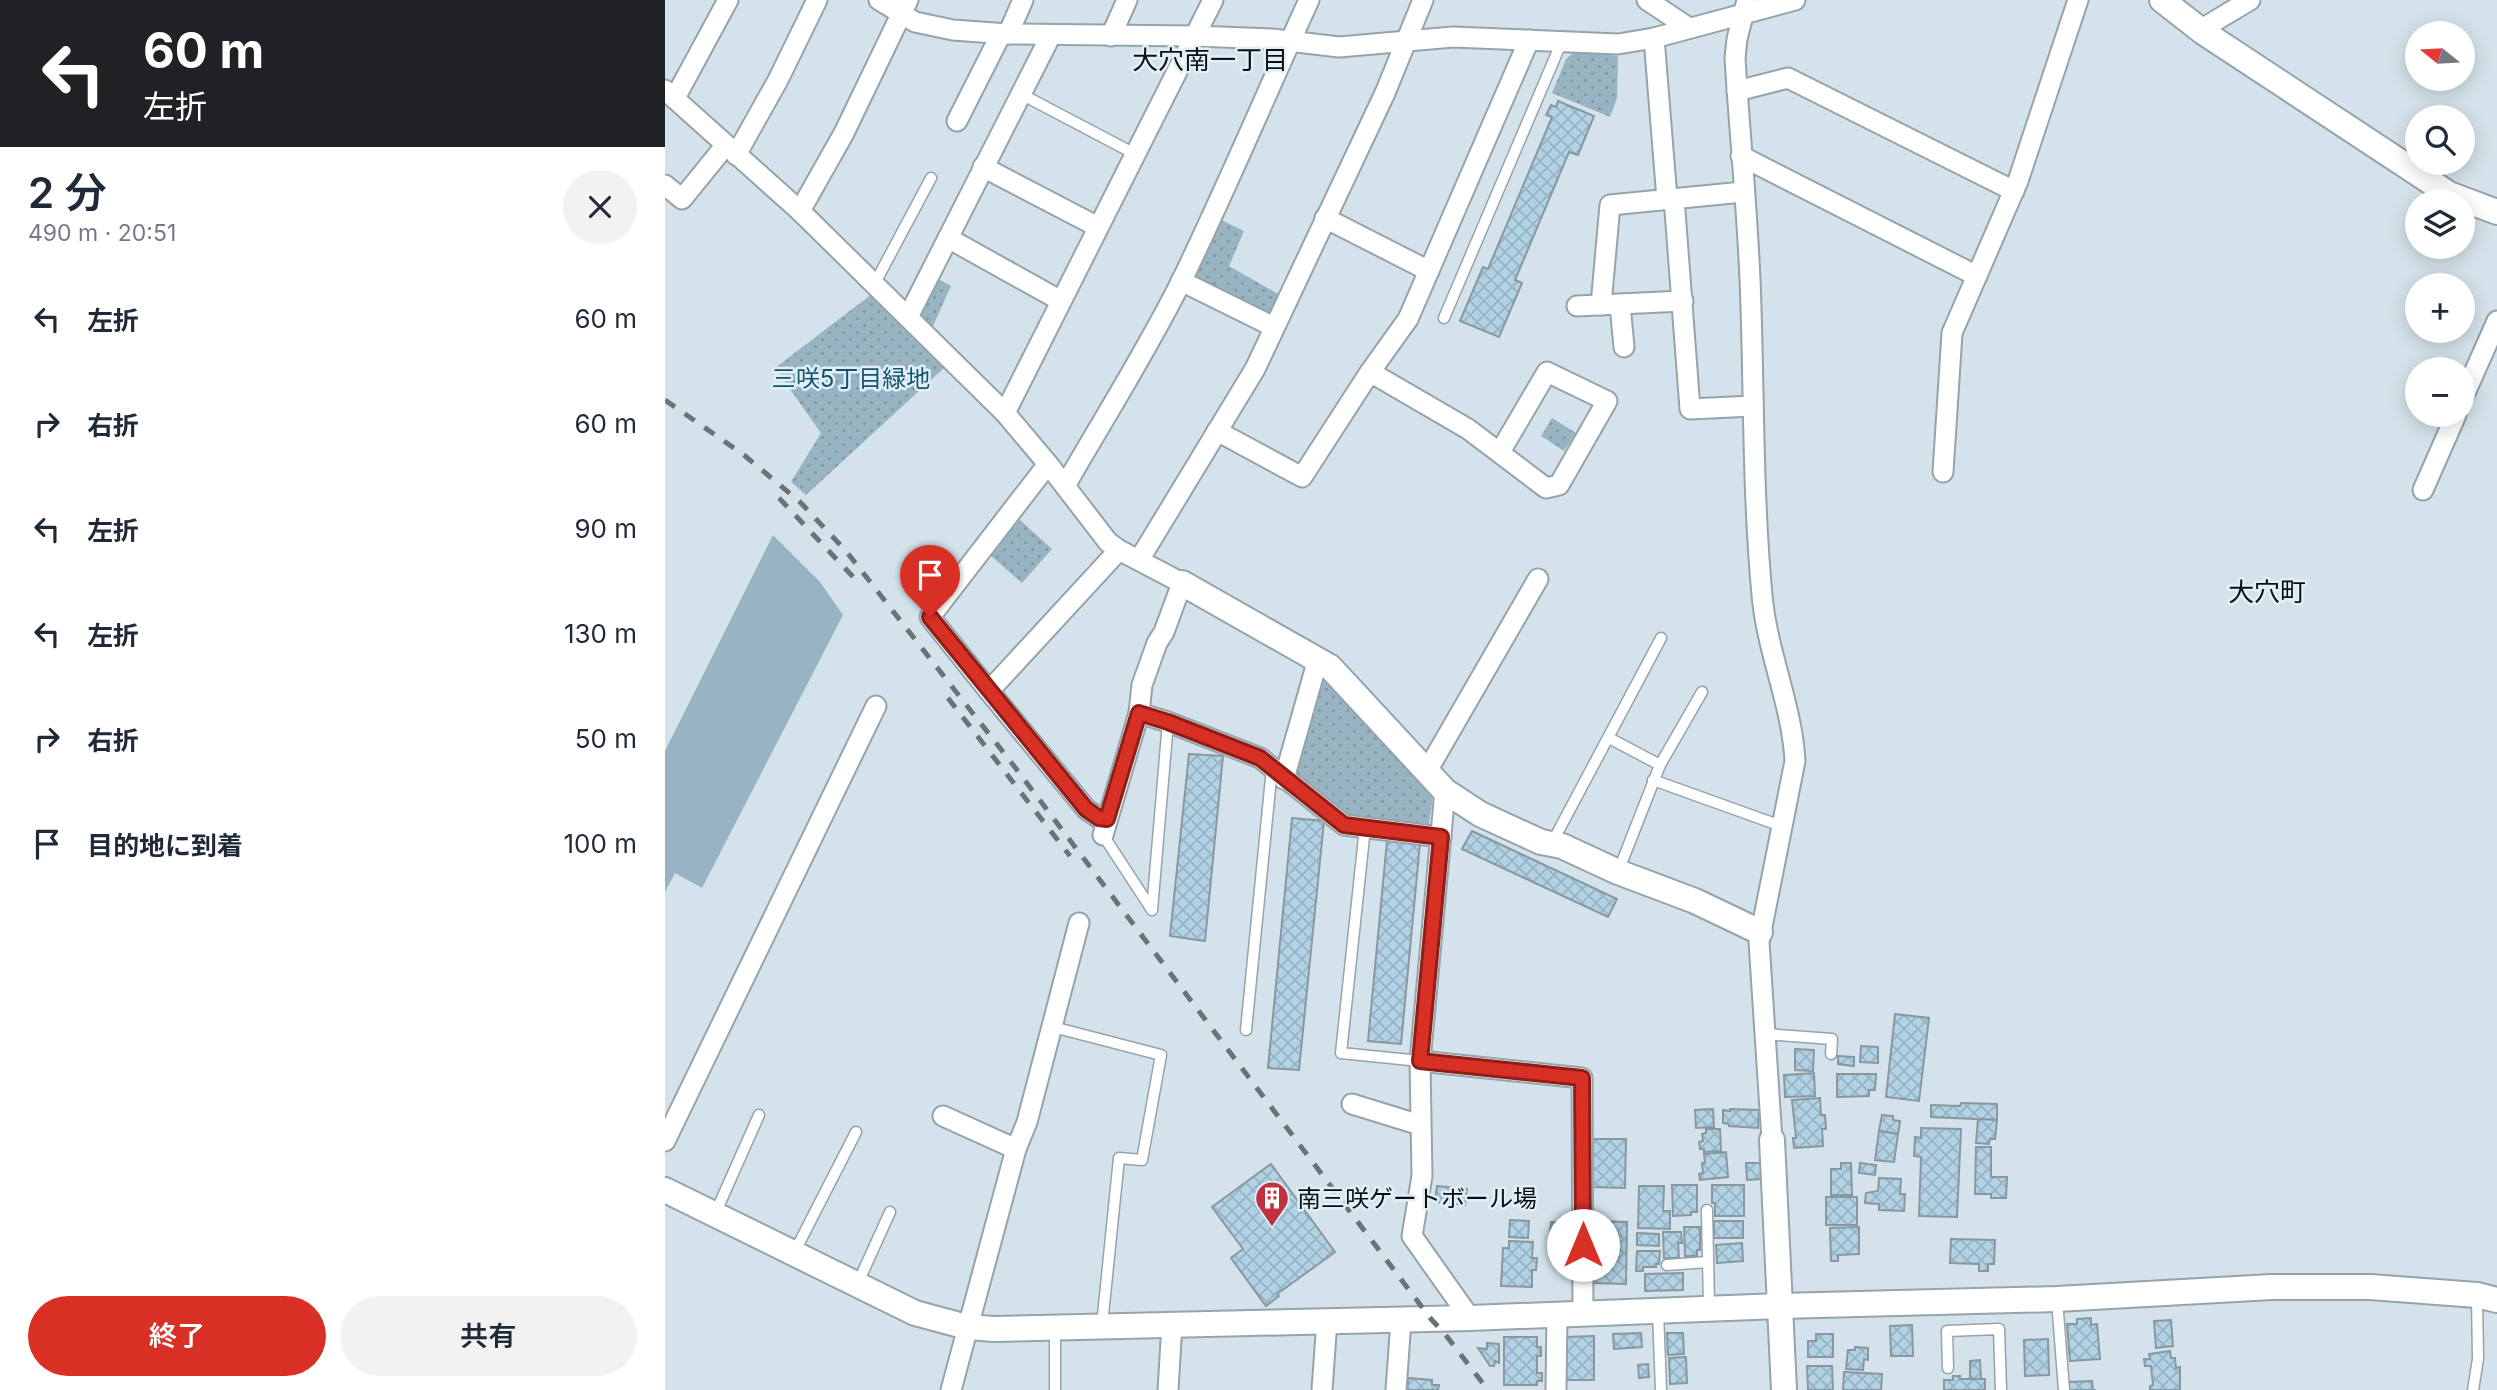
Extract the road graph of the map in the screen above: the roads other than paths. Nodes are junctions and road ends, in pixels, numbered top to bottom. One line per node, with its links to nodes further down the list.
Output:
1 (817, 0): 31 (street)
2 (879, 0): 14 (street)
3 (1023, 0): 18 (street)
4 (1127, 0): 20 (street)
5 (1213, 0): 21 (street)
6 (1310, 0): 26 (street)
7 (1423, 0): 25 (street)
8 (1647, 0): 16 (street)
9 (1795, 0): 15 (street)
10 (2078, 0): 37 (street)
11 (2162, 0): 17 (street)
12 (2250, 0): 17 (street)
13 (721, 3): 28 (street)
14 (905, 7): 18 (street); 40 (street)
15 (1745, 7): 16 (street); 27 (street)
16 (1689, 28): 22 (street)
17 (2203, 32): 41 (street)
18 (1005, 34): 19 (street); 30 (street)
19 (1051, 35): 20 (street); 29 (street)
20 (1111, 36): 21 (street)
21 (1195, 36): 26 (street); 32 (street)
22 (1654, 38): 24 (street); 39 (street)
23 (1529, 40): 24 (street); 25 (street); 45 (street)
24 (1563, 40): 54 (lane)
25 (1407, 41): 26 (street); 42 (street)
26 (1290, 42): 47 (street)
27 (1737, 91): 33 (street); 37 (street)
28 (667, 92): 31 (street)
29 (1021, 94): 32 (lane); 34 (street)
30 (957, 121)
31 (730, 150): 36 (street); 40 (street)
32 (1135, 154): 43 (street)
33 (1741, 156): 38 (street); 46 (street)
34 (983, 167): 43 (street); 44 (street)
35 (931, 178): 48 (lane)
36 (665, 185)
37 (2014, 191): 46 (street)
38 (1743, 192): 39 (street); 60 (street)
39 (1670, 199): 50 (street); 51 (street)
40 (800, 211): 48 (street)
41 (2497, 212)
42 (1325, 218): 45 (street); 56 (street)
43 (1098, 227): 49 (street)
44 (948, 238): 49 (street); 53 (street)
45 (1429, 271): 59 (street)
46 (1977, 276): 66 (street)
47 (1181, 281): 56 (street); 67 (street)
48 (876, 283): 53 (street)
49 (1061, 301): 61 (street)
50 (1683, 301): 51 (street); 60 (street)
51 (1611, 305): 52 (street); 57 (street)
52 (1577, 306)
53 (908, 317): 61 (street)
54 (1444, 318)
55 (2497, 321): 58 (street)
56 (1275, 327): 63 (street)
57 (1624, 347)
58 (2475, 371)
59 (1370, 372): 63 (street); 64 (street)
60 (1753, 407): 86 (street)
61 (1005, 413): 65 (street)
62 (2451, 427): 68 (street)
63 (1217, 431): 70 (street)
64 (1500, 452): 64 (street)
65 (1048, 464): 67 (street); 75 (street)
66 (1943, 472)
67 (1065, 486): 69 (street)
68 (2423, 490)
69 (1119, 550): 70 (street); 75 (street)
70 (1139, 560): 72 (street)
71 (1538, 579): 82 (street)
72 (1182, 583): 74 (street); 78 (street)
73 (1661, 638): 80 (lane)
74 (1318, 659): 82 (street); 83 (street)
75 (989, 691): 87 (street)
76 (1702, 692): 81 (lane)
77 (876, 706): 105 (street)
78 (1139, 713): 79 (street); 87 (street)
79 (1168, 722): 83 (street); 87 (lane)
80 (1609, 738): 81 (lane); 90 (lane)
81 (1660, 765): 84 (lane)
82 (1427, 771): 85 (street)
83 (1278, 773): 88 (street); 95 (lane)
84 (1653, 780): 86 (lane); 91 (lane)
85 (1445, 791): 89 (street); 90 (street)
86 (1781, 826): 93 (street)
87 (1105, 827)
88 (1365, 828): 89 (street); 98 (lane)
89 (1441, 837): 98 (street)
90 (1551, 844): 91 (street)
91 (1618, 872): 93 (street)
92 (1079, 923): 94 (street)
93 (1760, 932): 96 (street)
94 (1053, 1027): 106 (street); 126 (lane)
95 (1246, 1030)
96 (1765, 1034): 97 (lane); 104 (street)
97 (1831, 1054)
98 (1420, 1061): 102 (street); 120 (street)
99 (1352, 1104): 102 (street)
100 (759, 1115): 110 (lane)
101 (943, 1116): 106 (street)
102 (1420, 1125): 122 (street)
103 (856, 1132): 111 (lane)
104 (1772, 1140): 117 (street)
105 (665, 1141)
106 (1016, 1149): 127 (street)
107 (665, 1190): 110 (street)
108 (1707, 1210): 112 (lane)
109 (890, 1212): 114 (lane)
110 (715, 1214): 111 (street)
111 (793, 1253): 114 (street)
112 (1708, 1262): 113 (lane); 118 (lane)
113 (1667, 1265)
114 (857, 1285): 127 (street)
115 (2487, 1298): 116 (street); 140 (lane)
116 (2057, 1299): 117 (street); 139 (lane)
117 (1780, 1306): 118 (street); 137 (street)
118 (1709, 1309): 119 (street)
119 (1658, 1311): 120 (street); 136 (lane)
120 (1583, 1313): 121 (street)
121 (1557, 1314): 122 (street); 135 (street)
122 (1470, 1318): 124 (street)
123 (1327, 1320): 124 (street); 125 (street); 133 (street)
124 (1401, 1320): 134 (street)
125 (1172, 1324): 126 (street); 132 (street)
126 (1102, 1325): 128 (street)
127 (967, 1327): 128 (street); 130 (street)
128 (1055, 1327): 131 (lane)
129 (1948, 1368): 138 (lane)
130 (951, 1390)
131 (1055, 1390)
132 (1168, 1390)
133 (1322, 1390)
134 (1397, 1390)
135 (1556, 1390)
136 (1661, 1390)
137 (1784, 1390)
138 (2001, 1390)
139 (2064, 1390)
140 (2473, 1390)

